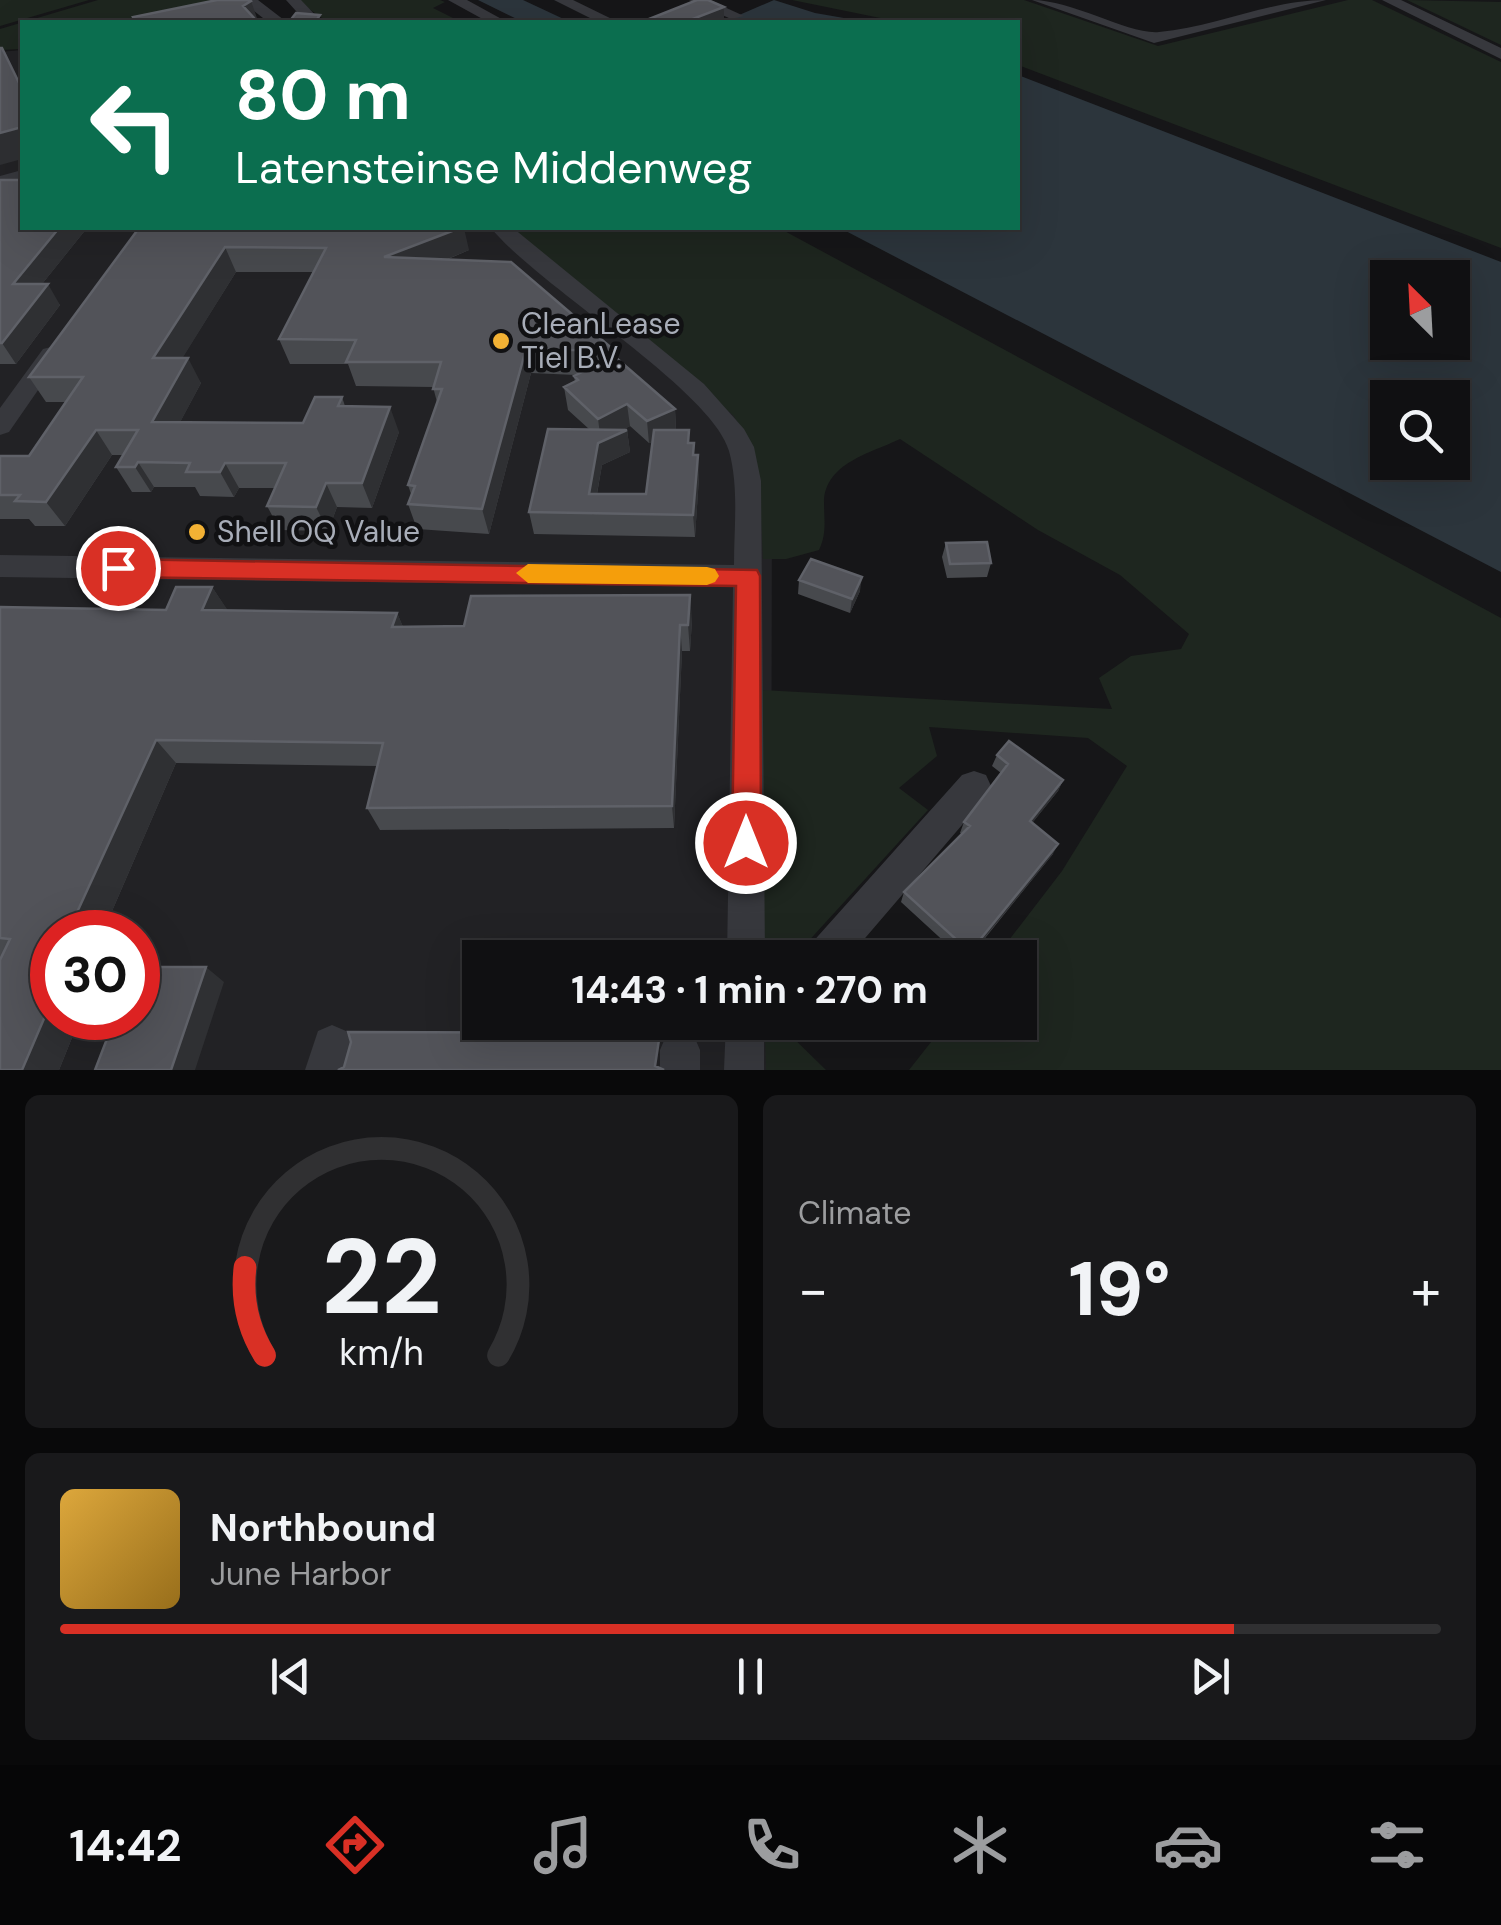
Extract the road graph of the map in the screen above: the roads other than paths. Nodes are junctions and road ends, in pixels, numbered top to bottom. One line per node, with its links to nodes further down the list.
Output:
1 (293, 0): 11 (street)
2 (454, 0): 12 (street)
3 (561, 0): 13 (street)
4 (696, 0): 8 (street)
5 (1039, 0): 6 (street)
6 (1319, 0)
7 (1389, 0): 14 (street)
8 (736, 16)
9 (186, 20): 10 (street)
10 (276, 20)
11 (312, 20)
12 (496, 20)
13 (606, 20)
14 (1501, 54)
15 (503, 230): 21 (street)
16 (62, 339): 18 (street)
17 (0, 387): 18 (street)
18 (27, 387): 19 (street)
19 (0, 426)
20 (0, 566): 21 (street)
21 (748, 576): 23 (street)
22 (974, 786): 24 (street)
23 (746, 940)
24 (839, 940)
25 (745, 1040): 26 (street)
26 (744, 1070)

